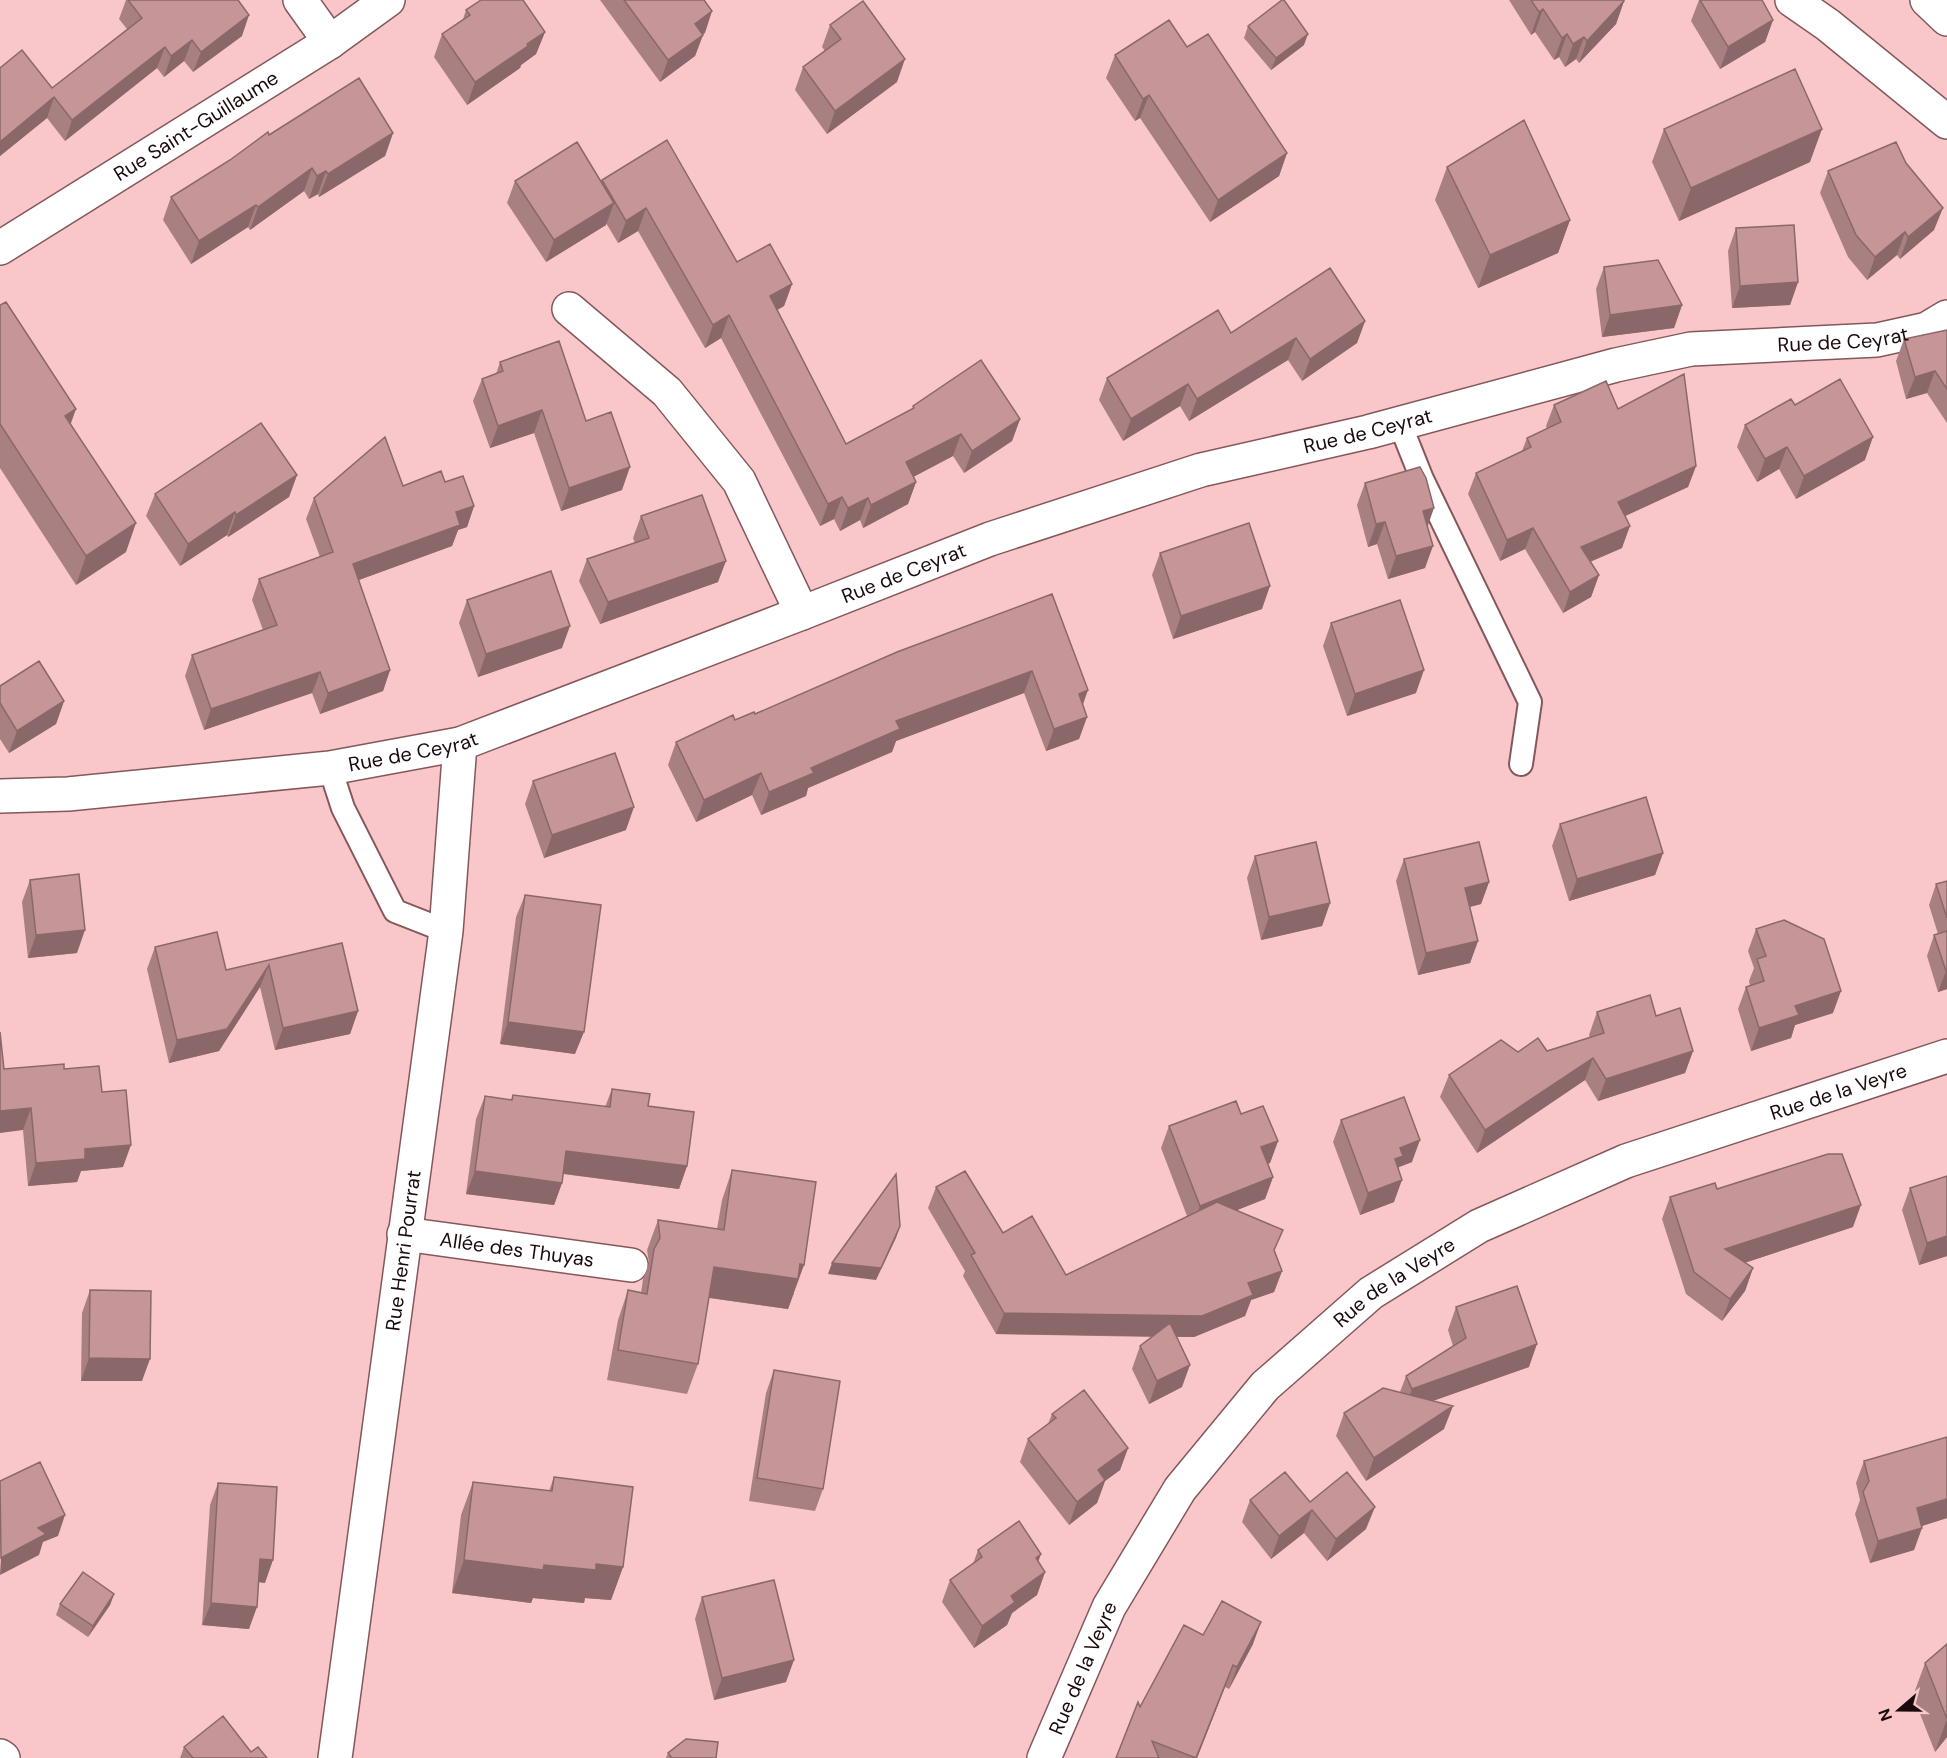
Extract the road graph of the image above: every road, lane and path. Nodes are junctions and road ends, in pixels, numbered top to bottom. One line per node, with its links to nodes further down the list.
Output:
1 (300, 0): 6 (street)
2 (388, 0): 6 (street, Rue Saint-Guillaume)
3 (1792, 0): 7 (street)
4 (1927, 0): 5 (street)
5 (1947, 19)
6 (330, 42): 8 (street, Rue Saint-Guillaume)
7 (1947, 122)
8 (0, 248)
9 (569, 309): 12 (street)
10 (1947, 317): 11 (street, Rue de Ceyrat)
11 (1400, 424): 12 (street, Rue de Ceyrat); 14 (lane)
12 (802, 613): 13 (street, Rue de Ceyrat)
13 (460, 744): 15 (street, Rue de Ceyrat); 17 (street, Rue Henri Pourrat)
14 (1521, 764)
15 (330, 768): 16 (street, Rue de Ceyrat); 17 (lane)
16 (0, 796)
17 (446, 931): 19 (street, Rue Henri Pourrat)
18 (1947, 1056): 22 (street, Rue de la Veyre)
19 (404, 1234): 20 (street, Allée des Thuyas); 21 (street, Rue Henri Pourrat)
20 (631, 1265)
21 (335, 1758)
22 (1044, 1758)

